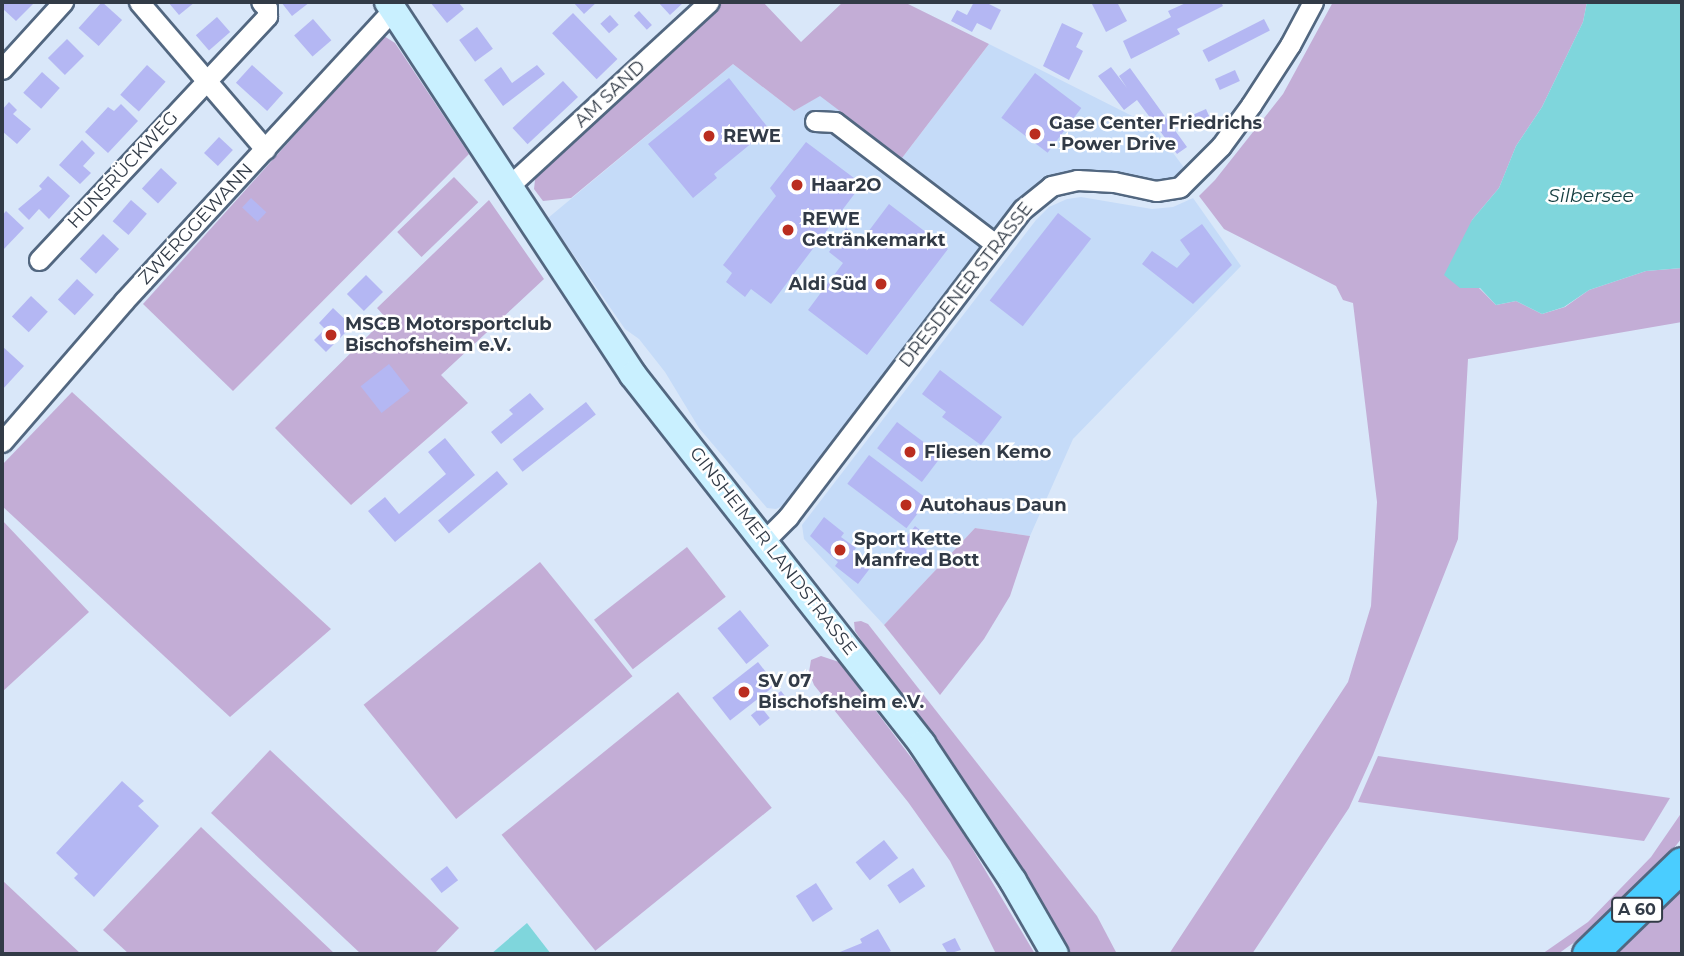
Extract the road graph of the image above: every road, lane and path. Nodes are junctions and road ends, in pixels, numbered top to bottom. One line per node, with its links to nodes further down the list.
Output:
1 (63, 2): 7 (street)
2 (139, 2): 8 (street)
3 (261, 2): 8 (street, HUNSRÜCKWEG)
4 (709, 2): 11 (street, AM SAND)
5 (1313, 2): 12 (street, DRESDENER STRASSE)
6 (390, 4): 10 (street, ZWERGGEWANN); 11 (main road, GINSHEIMER LANDSTRASSE)
7 (2, 69)
8 (206, 79): 10 (street); 13 (street, HUNSRÜCKWEG)
9 (815, 121): 12 (street)
10 (265, 149): 14 (street, ZWERGGEWANN)
11 (510, 186): 15 (main road, GINSHEIMER LANDSTRASSE)
12 (995, 244): 15 (street, DRESDENER STRASSE)
13 (39, 260)
14 (2, 440)
15 (765, 540): 17 (main road, GINSHEIMER LANDSTRASSE)
16 (1682, 864): 18 (highway, A 60)
17 (1055, 954)
18 (1589, 954)

